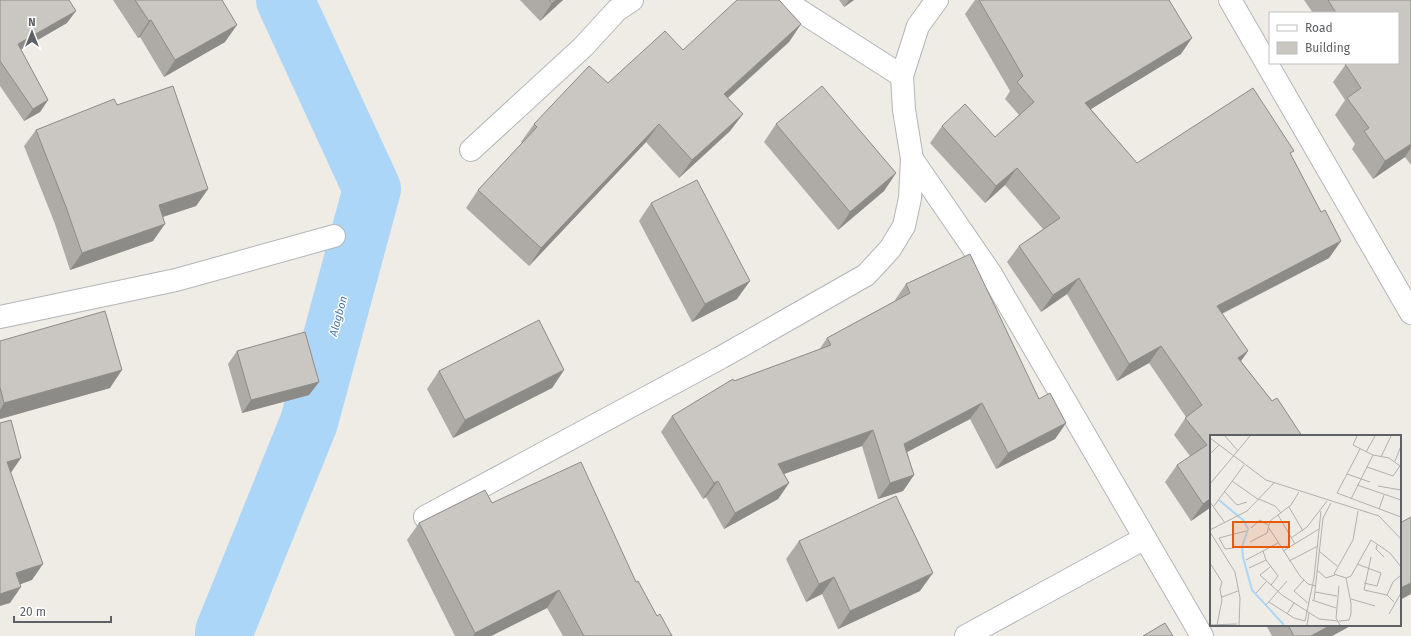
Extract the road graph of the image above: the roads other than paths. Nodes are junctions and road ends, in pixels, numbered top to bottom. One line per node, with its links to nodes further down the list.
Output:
1 (632, 0): 6 (street)
2 (783, 0): 5 (street)
3 (937, 0): 5 (street)
4 (1230, 0): 9 (street)
5 (902, 76): 7 (street)
6 (471, 150)
7 (912, 159): 11 (street); 12 (street)
8 (334, 236): 10 (street)
9 (1411, 313)
10 (0, 317)
11 (425, 518)
12 (1145, 538): 13 (street); 14 (street)
13 (966, 636)
14 (1202, 636)

